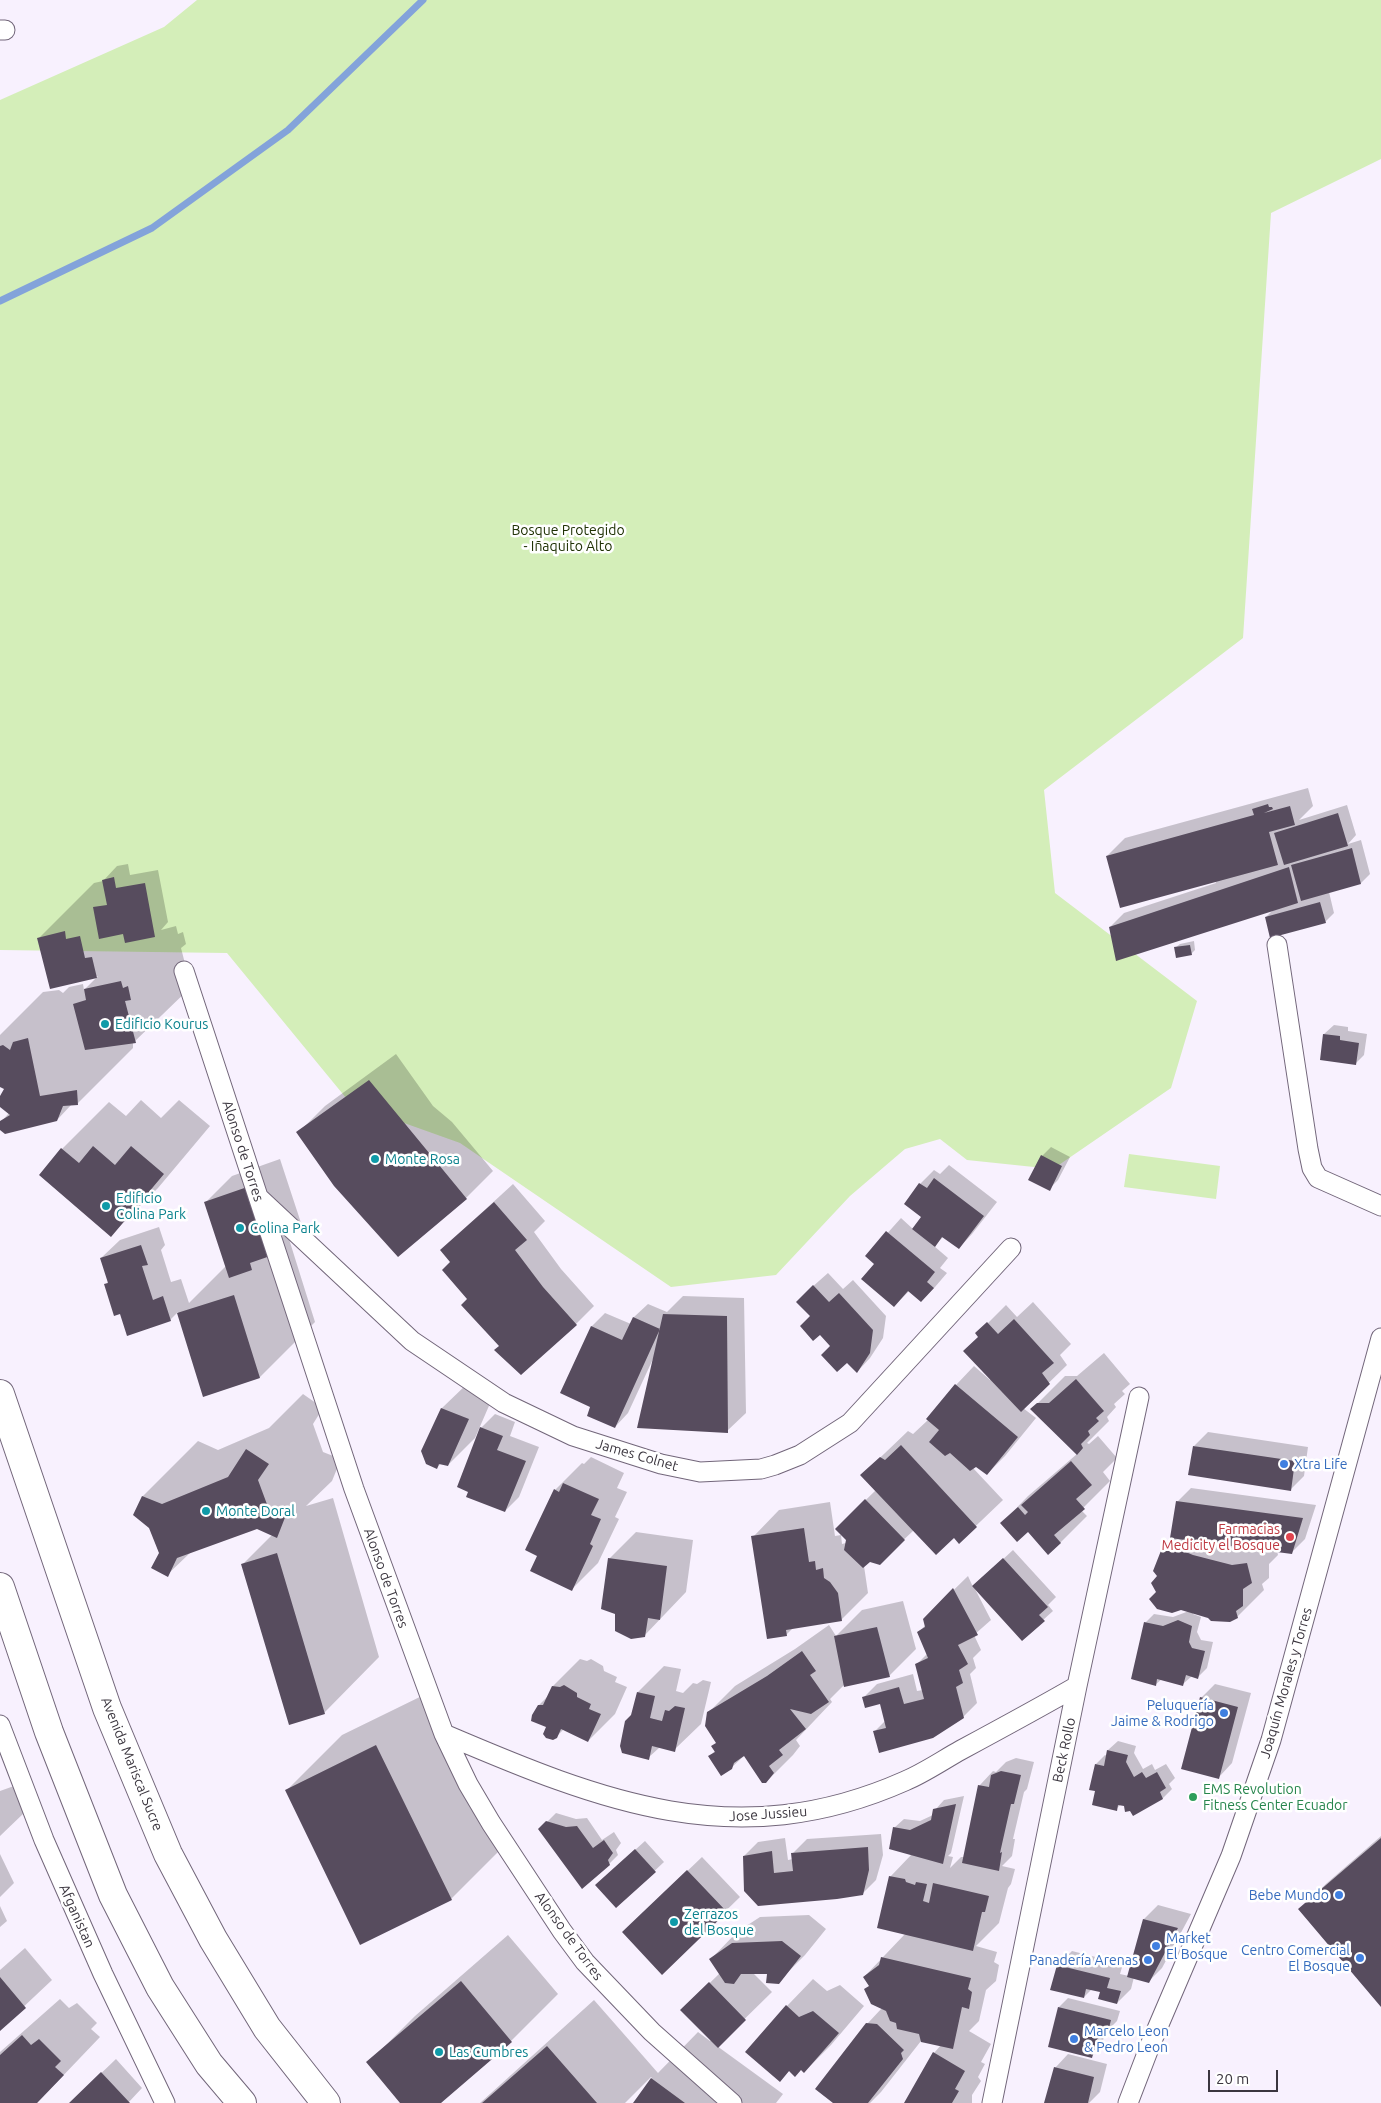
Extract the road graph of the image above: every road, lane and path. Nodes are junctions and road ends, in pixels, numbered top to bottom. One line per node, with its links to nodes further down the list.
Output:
1 (1277, 945): 4 (street)
2 (184, 971): 3 (street, Alonso de Torres)
3 (257, 1196): 5 (street, James Colnet); 12 (street, Alonso de Torres)
4 (1381, 1206)
5 (1011, 1248)
6 (1381, 1338): 18 (street, Joaquín Morales y Torres)
7 (0, 1394): 15 (main road, Avenida Mariscal Sucre)
8 (1139, 1397): 10 (street, Beck Rollo)
9 (0, 1587): 14 (main road)
10 (1077, 1686): 12 (street, Jose Jussieu); 17 (street, Beck Rollo)
11 (0, 1725): 13 (street, Afganistan)
12 (444, 1734): 16 (street, Alonso de Torres)
13 (165, 2103)
14 (242, 2103)
15 (326, 2103)
16 (732, 2103)
17 (992, 2103)
18 (1128, 2103)

